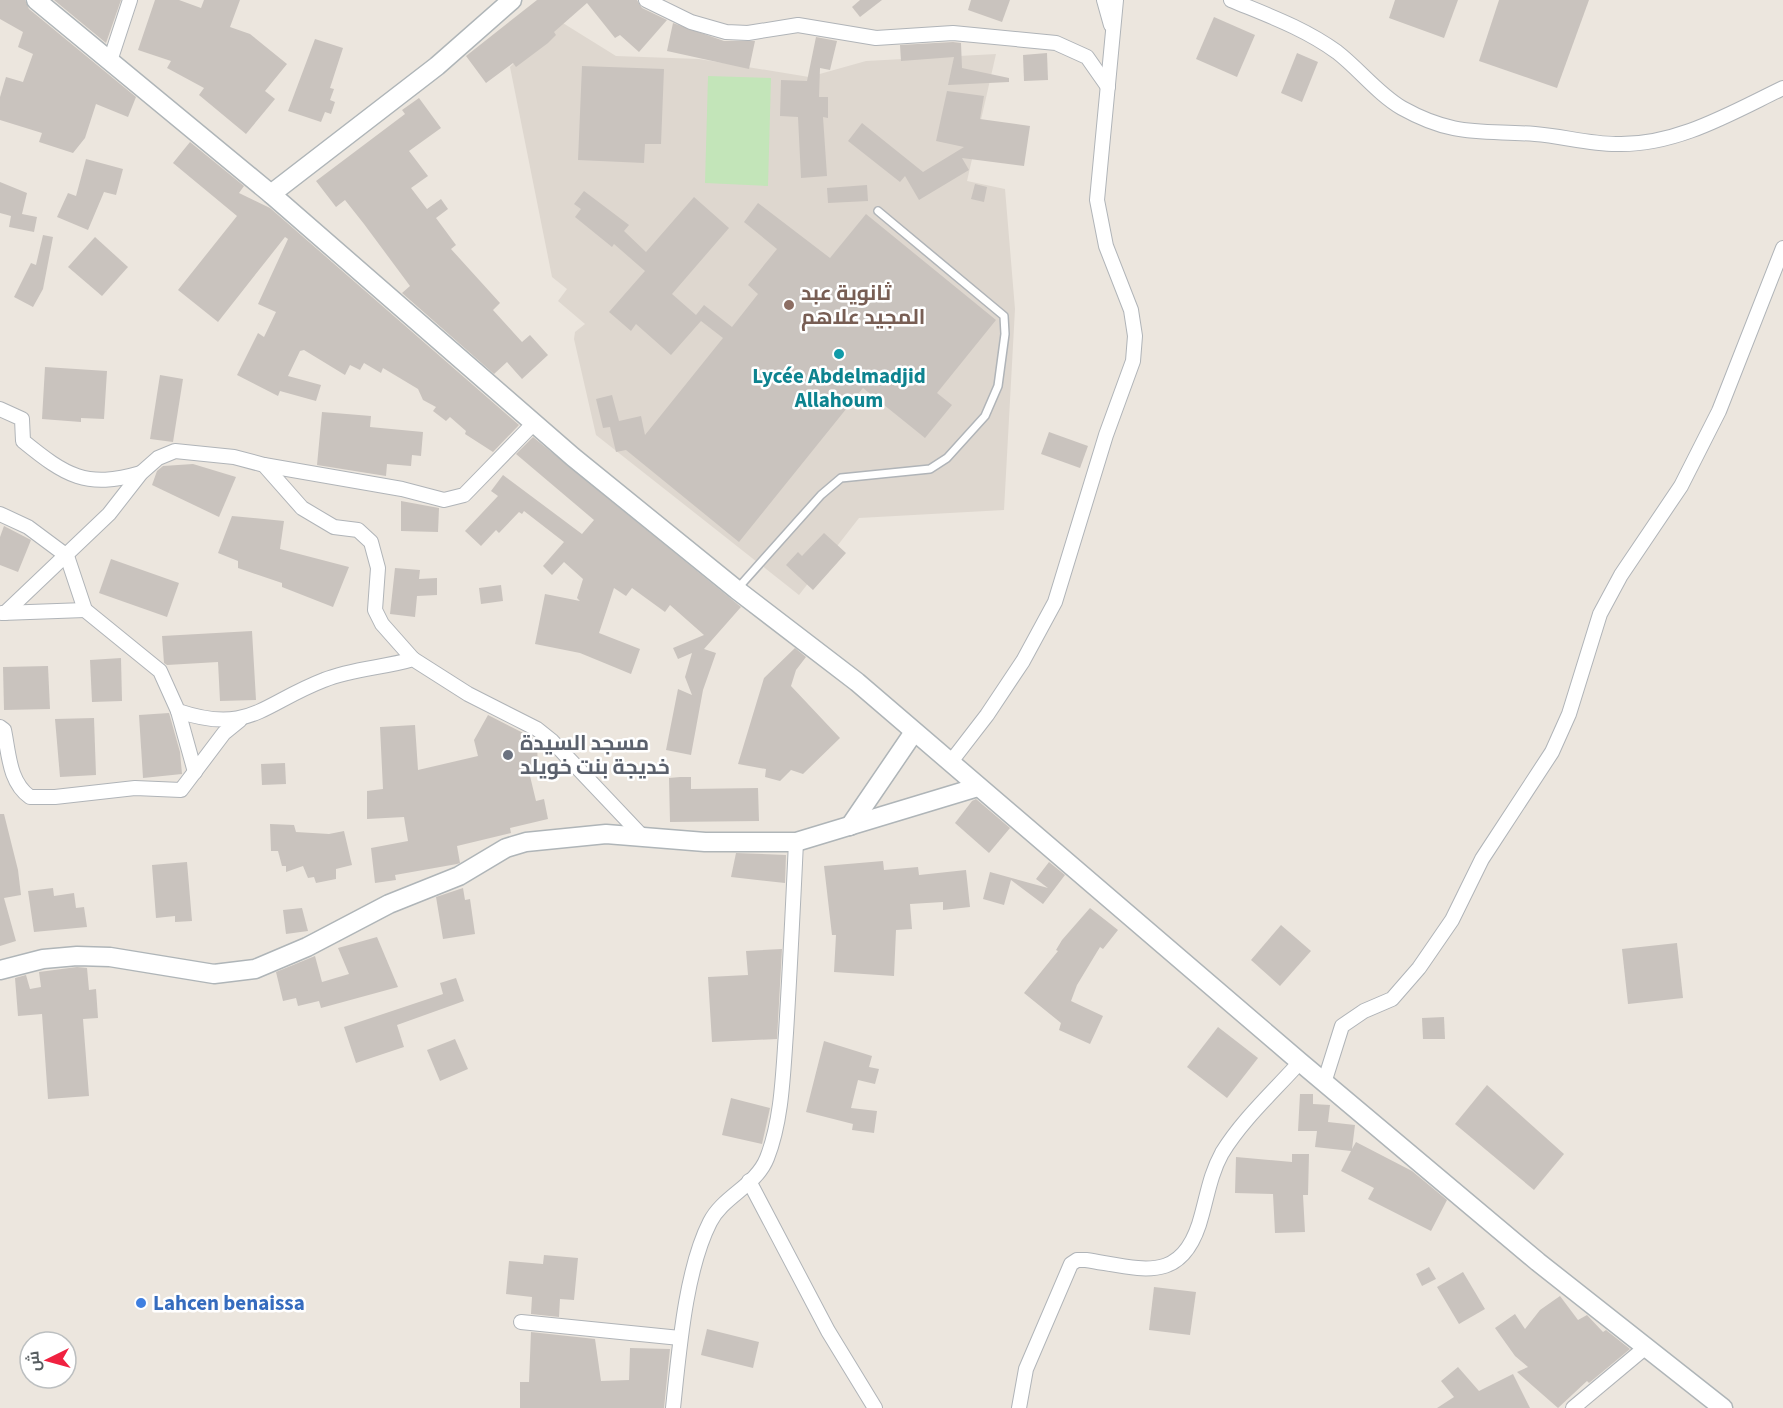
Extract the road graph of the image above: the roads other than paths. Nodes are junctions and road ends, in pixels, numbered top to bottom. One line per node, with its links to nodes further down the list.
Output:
1 (36, 0): 9 (main road)
2 (130, 0): 9 (street)
3 (512, 0): 12 (main road)
4 (646, 0): 10 (street)
5 (1104, 0): 8 (street)
6 (1116, 0): 8 (street)
7 (1231, 0): 11 (street)
8 (1114, 39): 10 (street)
9 (110, 61): 12 (main road)
10 (1108, 87): 29 (street)
11 (1783, 88)
12 (271, 194): 16 (main road)
13 (878, 211): 21 (lane)
14 (1783, 248): 37 (street)
15 (0, 409): 18 (street)
16 (534, 423): 17 (street); 21 (main road)
17 (264, 465): 18 (street); 24 (street)
18 (141, 473): 20 (street)
19 (0, 514): 20 (street)
20 (67, 556): 22 (street); 23 (street)
21 (736, 590): 28 (main road)
22 (85, 610): 23 (street); 25 (street)
23 (2, 613)
24 (413, 659): 26 (street); 33 (street)
25 (178, 711): 26 (street); 30 (street)
26 (240, 720): 30 (street)
27 (0, 727): 30 (street)
28 (914, 732): 29 (main road); 32 (main road)
29 (950, 763): 31 (main road)
30 (195, 772)
31 (978, 787): 32 (main road); 36 (main road)
32 (850, 826): 34 (main road)
33 (644, 837): 34 (main road); 35 (main road)
34 (796, 842): 38 (street)
35 (0, 970)
36 (1300, 1062): 37 (main road); 44 (street)
37 (1324, 1083): 41 (main road)
38 (749, 1181): 40 (street); 43 (street)
39 (521, 1322): 40 (street)
40 (680, 1338): 42 (street)
41 (1646, 1347): 45 (street); 46 (main road)
42 (672, 1408)
43 (875, 1408)
44 (1019, 1408)
45 (1574, 1408)
46 (1724, 1408)

